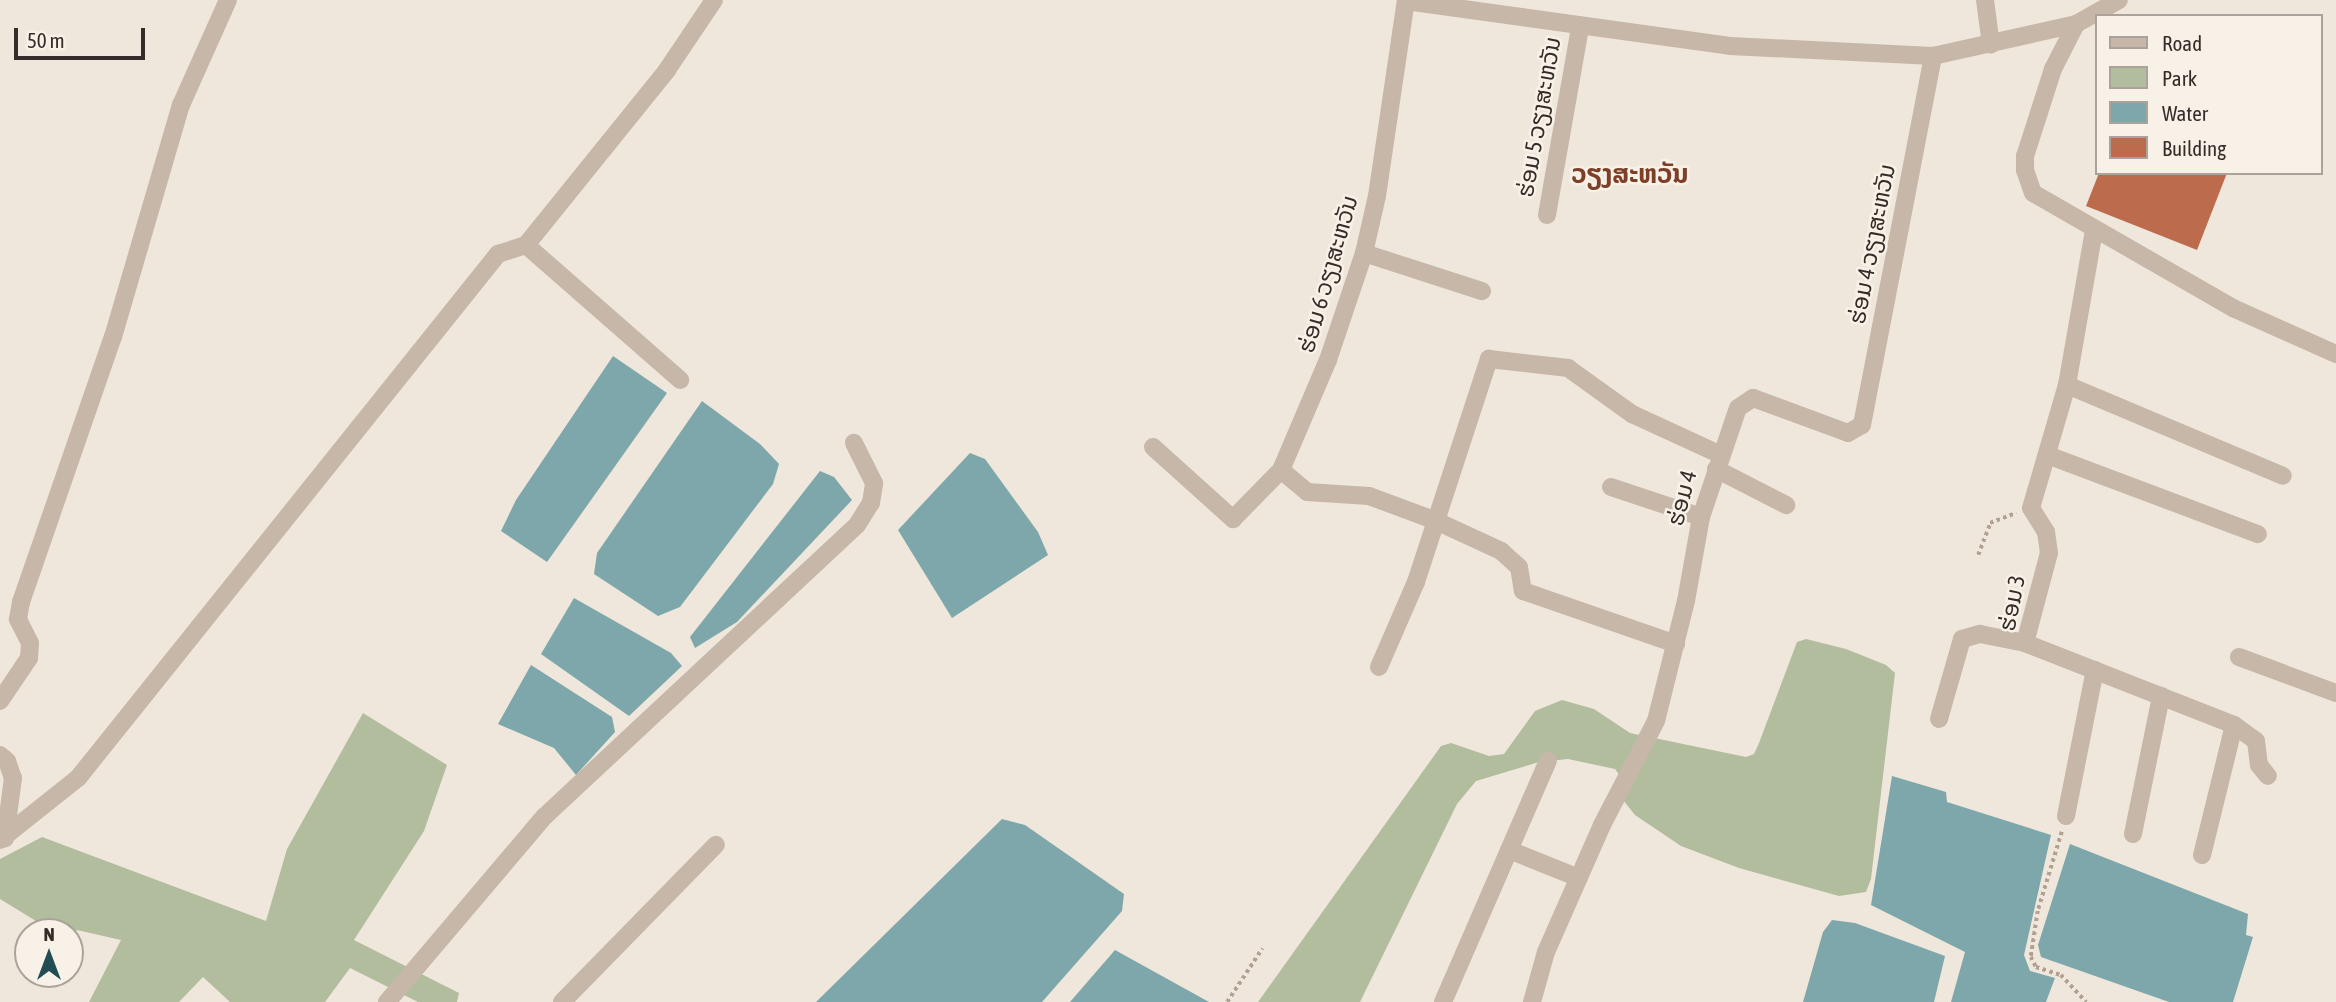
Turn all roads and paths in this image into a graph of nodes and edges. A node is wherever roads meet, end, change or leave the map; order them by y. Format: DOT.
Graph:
graph roads {
  1 [pos="228,0"];
  2 [pos="713,0"];
  3 [pos="1985,0"];
  4 [pos="2119,0"];
  5 [pos="1406,1"];
  6 [pos="2076,24"];
  7 [pos="1580,27"];
  8 [pos="1991,45"];
  9 [pos="1933,56"];
  10 [pos="1547,215"];
  11 [pos="2094,230"];
  12 [pos="526,245"];
  13 [pos="1364,253"];
  14 [pos="1482,291"];
  15 [pos="2336,354"];
  16 [pos="680,380"];
  17 [pos="2067,385"];
  18 [pos="1849,433"];
  19 [pos="854,443"];
  20 [pos="1153,447"];
  21 [pos="2050,456"];
  22 [pos="1718,461"];
  23 [pos="1281,470"];
  24 [pos="2283,476"];
  25 [pos="1611,487"];
  26 [pos="1786,505"];
  27 [pos="2031,508"];
  28 [pos="1700,517"];
  29 [pos="1434,520"];
  30 [pos="2258,534"];
  31 [pos="1978,555"];
  32 [pos="2025,643"];
  33 [pos="1676,644"];
  34 [pos="2239,657"];
  35 [pos="1379,667"];
  36 [pos="2095,670"];
  37 [pos="2336,694"];
  38 [pos="2161,696"];
  39 [pos="0,701"];
  40 [pos="1939,719"];
  41 [pos="2234,725"];
  42 [pos="0,755"];
  43 [pos="1548,761"];
  44 [pos="2268,776"];
  45 [pos="2066,816"];
  46 [pos="2133,834"];
  47 [pos="2,839"];
  48 [pos="716,845"];
  49 [pos="1509,850"];
  50 [pos="2202,855"];
  51 [pos="1579,878"];
  52 [pos="1262,950"];
  53 [pos="387,1002"];
  54 [pos="562,1002"];
  55 [pos="1227,1002"];
  56 [pos="1443,1002"];
  57 [pos="1532,1002"];
  58 [pos="2086,1002"];
  1 -- 39 [label="street"];
  2 -- 12 [label="street"];
  3 -- 8 [label="street"];
  4 -- 6 [label="street"];
  5 -- 7 [label="street"];
  5 -- 13 [label="street, ຮ່ອມ 6 ວຽງສະຫວັນ"];
  6 -- 8 [label="street"];
  6 -- 11 [label="street"];
  7 -- 9 [label="street"];
  7 -- 10 [label="street, ຮ່ອມ 5 ວຽງສະຫວັນ"];
  8 -- 9 [label="street"];
  9 -- 18 [label="street, ຮ່ອມ 4 ວຽງສະຫວັນ"];
  11 -- 15 [label="street"];
  11 -- 17 [label="street"];
  12 -- 16 [label="street"];
  12 -- 47 [label="street"];
  13 -- 14 [label="street"];
  13 -- 23 [label="street, ຮ່ອມ 6 ວຽງສະຫວັນ"];
  17 -- 21 [label="street"];
  17 -- 24 [label="street"];
  18 -- 22 [label="street, ຮ່ອມ 4"];
  19 -- 53 [label="street"];
  20 -- 23 [label="street"];
  21 -- 27 [label="street"];
  21 -- 30 [label="street"];
  22 -- 26 [label="street"];
  22 -- 28 [label="street, ຮ່ອມ 4"];
  22 -- 29 [label="street"];
  23 -- 29 [label="street"];
  25 -- 28 [label="street"];
  27 -- 31 [label="path"];
  27 -- 32 [label="street, ຮ່ອມ 3"];
  28 -- 33 [label="street, ຮ່ອມ 4"];
  29 -- 33 [label="street"];
  29 -- 35 [label="street"];
  32 -- 36 [label="street, ຮ່ອມ 3"];
  32 -- 40 [label="street"];
  33 -- 51 [label="street, ຮ່ອມ 4"];
  34 -- 37 [label="street"];
  36 -- 38 [label="street, ຮ່ອມ 3"];
  36 -- 45 [label="street"];
  38 -- 41 [label="street, ຮ່ອມ 3"];
  38 -- 46 [label="street"];
  41 -- 44 [label="street"];
  41 -- 50 [label="street"];
  42 -- 47 [label="street"];
  43 -- 49 [label="street"];
  45 -- 58 [label="path"];
  48 -- 54 [label="street"];
  49 -- 51 [label="street"];
  49 -- 56 [label="street"];
  51 -- 57 [label="street, ຮ່ອມ 4"];
  52 -- 55 [label="path"];
}
